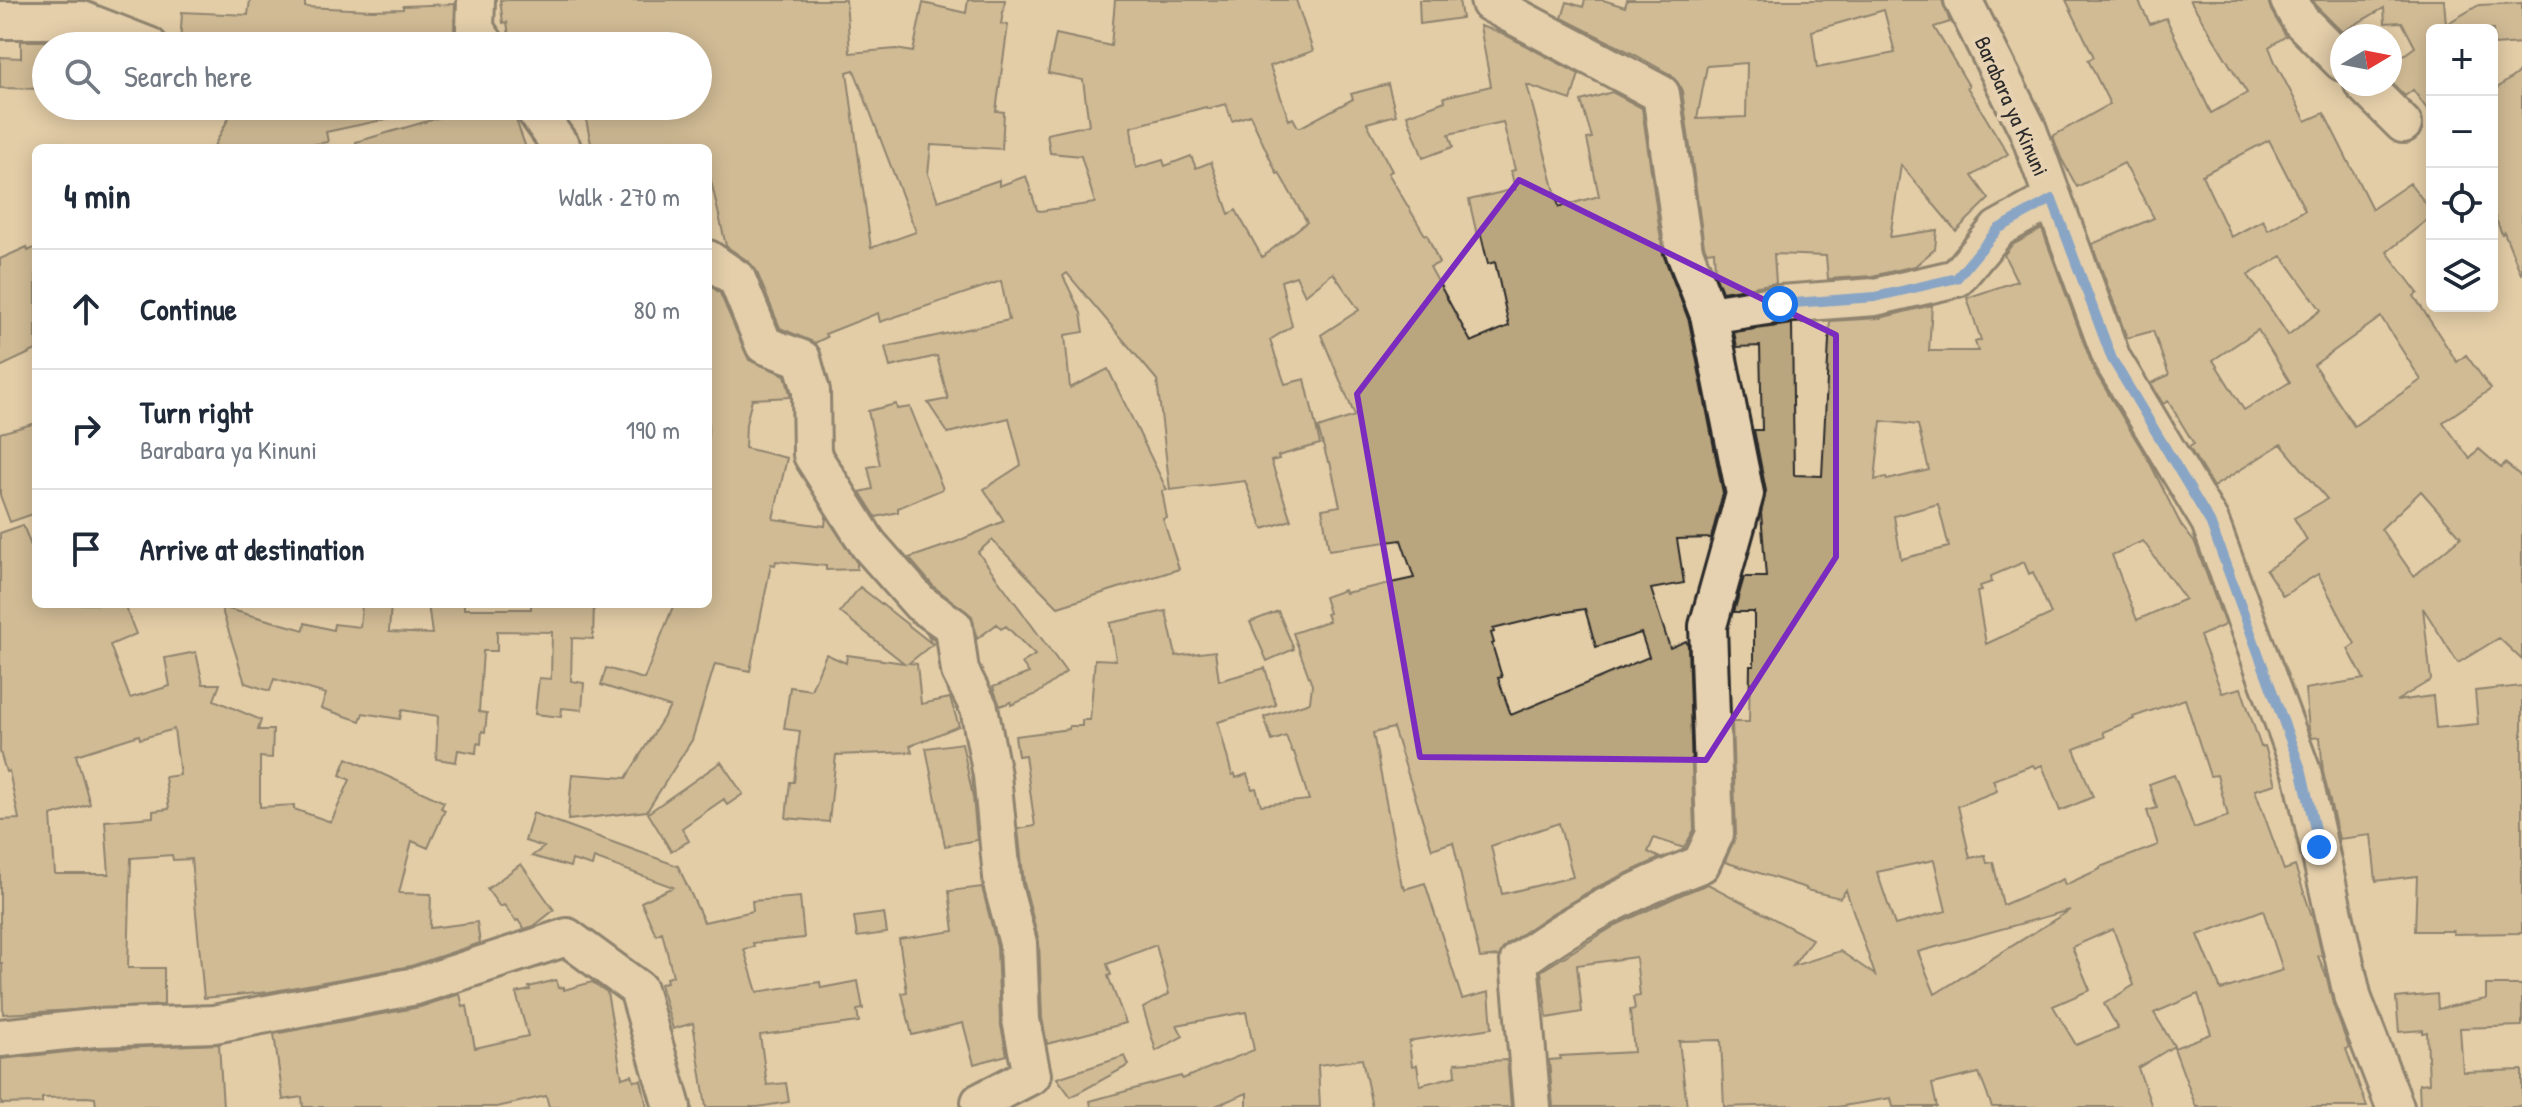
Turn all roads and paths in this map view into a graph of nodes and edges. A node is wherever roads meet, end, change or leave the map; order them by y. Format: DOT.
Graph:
graph roads {
  1 [pos="1489,0"];
  2 [pos="1963,0"];
  3 [pos="2289,0"];
  4 [pos="0,20"];
  5 [pos="113,32"];
  6 [pos="2330,50"];
  7 [pos="2375,96"];
  8 [pos="542,120"];
  9 [pos="2403,124"];
  10 [pos="559,144"];
  11 [pos="2052,199"];
  12 [pos="712,262"];
  13 [pos="1709,315"];
  14 [pos="0,1038"];
  15 [pos="672,1107"];
  16 [pos="981,1107"];
  17 [pos="1532,1107"];
  18 [pos="2395,1107"];
  1 -- 13 [label="street"];
  2 -- 11 [label="street, Barabara ya Kinuni"];
  3 -- 6 [label="street"];
  4 -- 5 [label="street"];
  7 -- 9 [label="street"];
  8 -- 10 [label="street"];
  11 -- 13 [label="street"];
  11 -- 18 [label="street, Barabara ya Kinuni"];
  12 -- 16 [label="street"];
  13 -- 17 [label="street"];
  14 -- 15 [label="street"];
}
